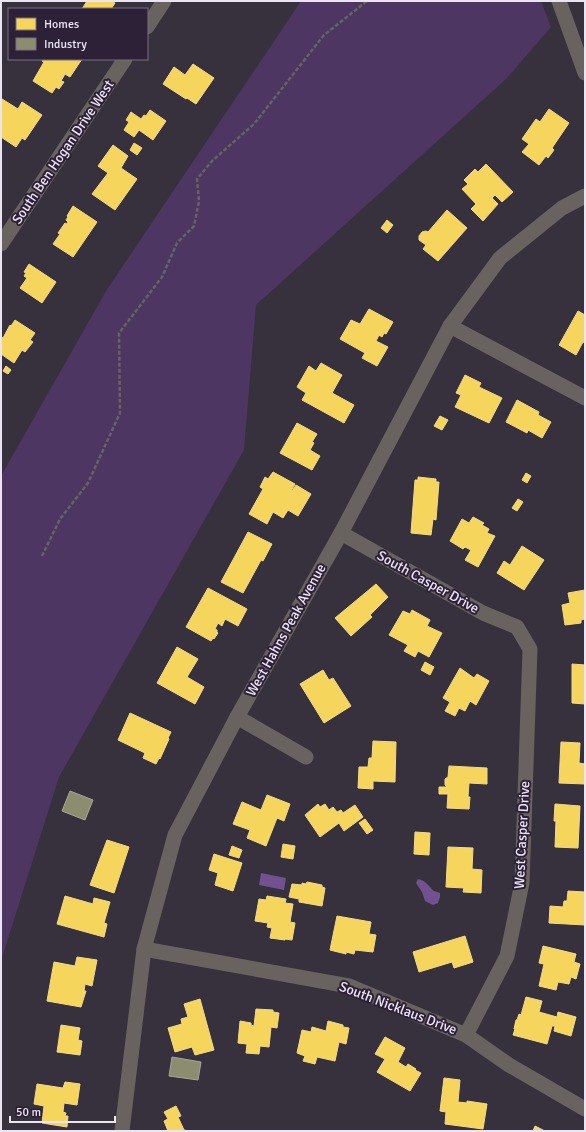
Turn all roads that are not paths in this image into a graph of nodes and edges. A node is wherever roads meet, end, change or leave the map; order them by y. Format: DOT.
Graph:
graph roads {
  1 [pos="164,1"];
  2 [pos="559,1"];
  3 [pos="148,25"];
  4 [pos="124,60"];
  5 [pos="585,72"];
  6 [pos="585,196"];
  7 [pos="1,244"];
  8 [pos="450,326"];
  9 [pos="585,398"];
  10 [pos="341,533"];
  11 [pos="517,627"];
  12 [pos="237,718"];
  13 [pos="306,757"];
  14 [pos="144,949"];
  15 [pos="466,1035"];
  16 [pos="585,1109"];
  17 [pos="122,1131"];
  1 -- 3 [label="street"];
  2 -- 5 [label="street"];
  4 -- 7 [label="street, South Ben Hogan Drive West"];
  6 -- 8 [label="street, West Hahns Peak Avenue"];
  8 -- 9 [label="street"];
  8 -- 10 [label="street, West Hahns Peak Avenue"];
  10 -- 11 [label="street, South Casper Drive"];
  10 -- 12 [label="street, West Hahns Peak Avenue"];
  11 -- 15 [label="street, West Casper Drive"];
  12 -- 13 [label="street"];
  12 -- 14 [label="street, West Hahns Peak Avenue"];
  14 -- 15 [label="street, South Nicklaus Drive"];
  14 -- 17 [label="street, West Hahns Peak Avenue"];
  15 -- 16 [label="street, South Nicklaus Drive"];
}
